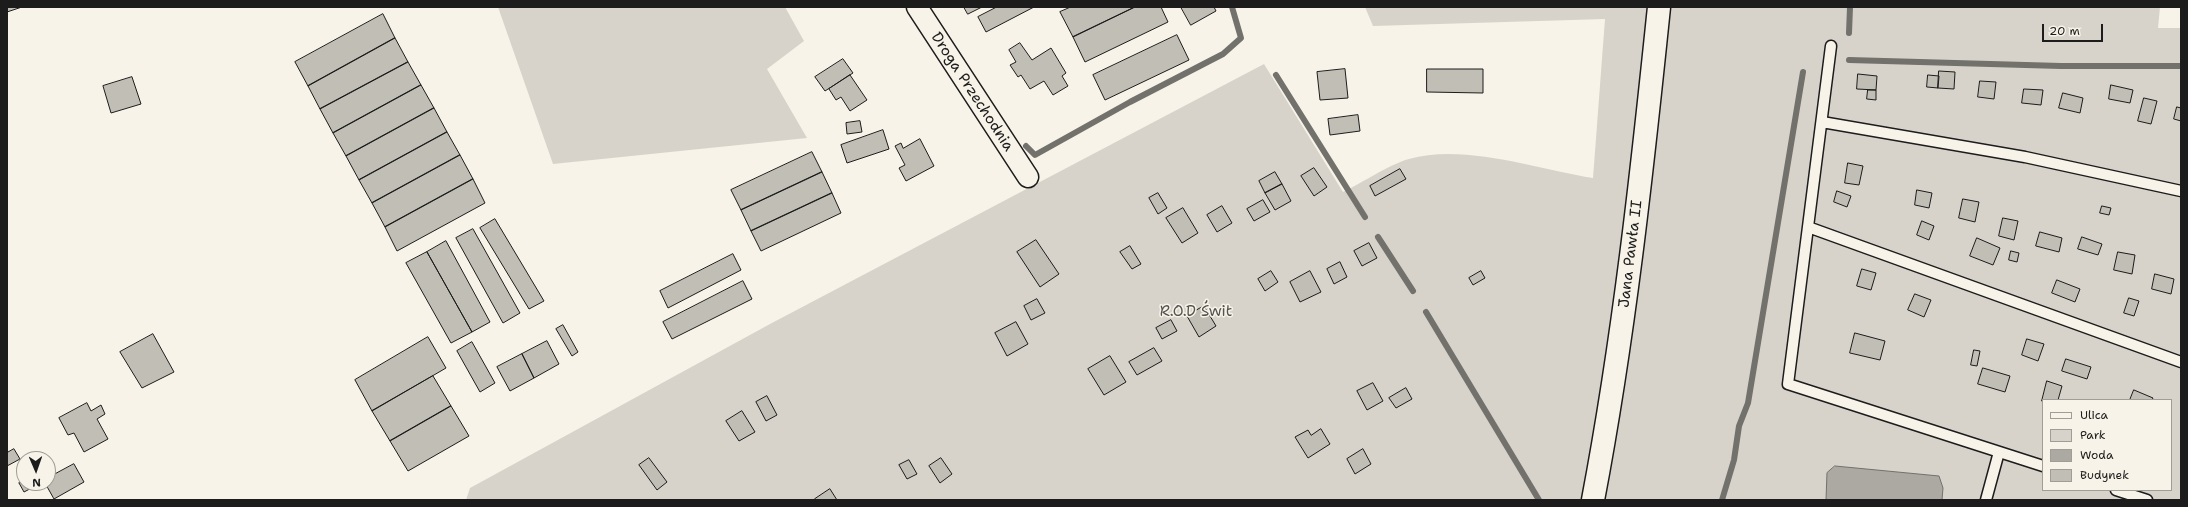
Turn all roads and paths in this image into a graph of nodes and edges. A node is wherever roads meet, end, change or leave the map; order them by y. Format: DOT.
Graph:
graph roads {
  1 [pos="917,7"];
  2 [pos="1659,7"];
  3 [pos="1831,46"];
  4 [pos="1822,122"];
  5 [pos="1028,177"];
  6 [pos="2181,191"];
  7 [pos="1808,227"];
  8 [pos="2181,362"];
  9 [pos="1999,452"];
  10 [pos="2042,466"];
  11 [pos="2119,491"];
  12 [pos="1593,500"];
  13 [pos="1986,500"];
  14 [pos="2146,500"];
  1 -- 5 [label="street, Droga Przechodnia"];
  2 -- 12 [label="main road, Jana Pawła II"];
  3 -- 4 [label="lane"];
  4 -- 6 [label="lane"];
  4 -- 7 [label="lane"];
  7 -- 8 [label="lane"];
  7 -- 9 [label="lane"];
  9 -- 10 [label="lane"];
  9 -- 13 [label="lane"];
  11 -- 14 [label="lane"];
}
